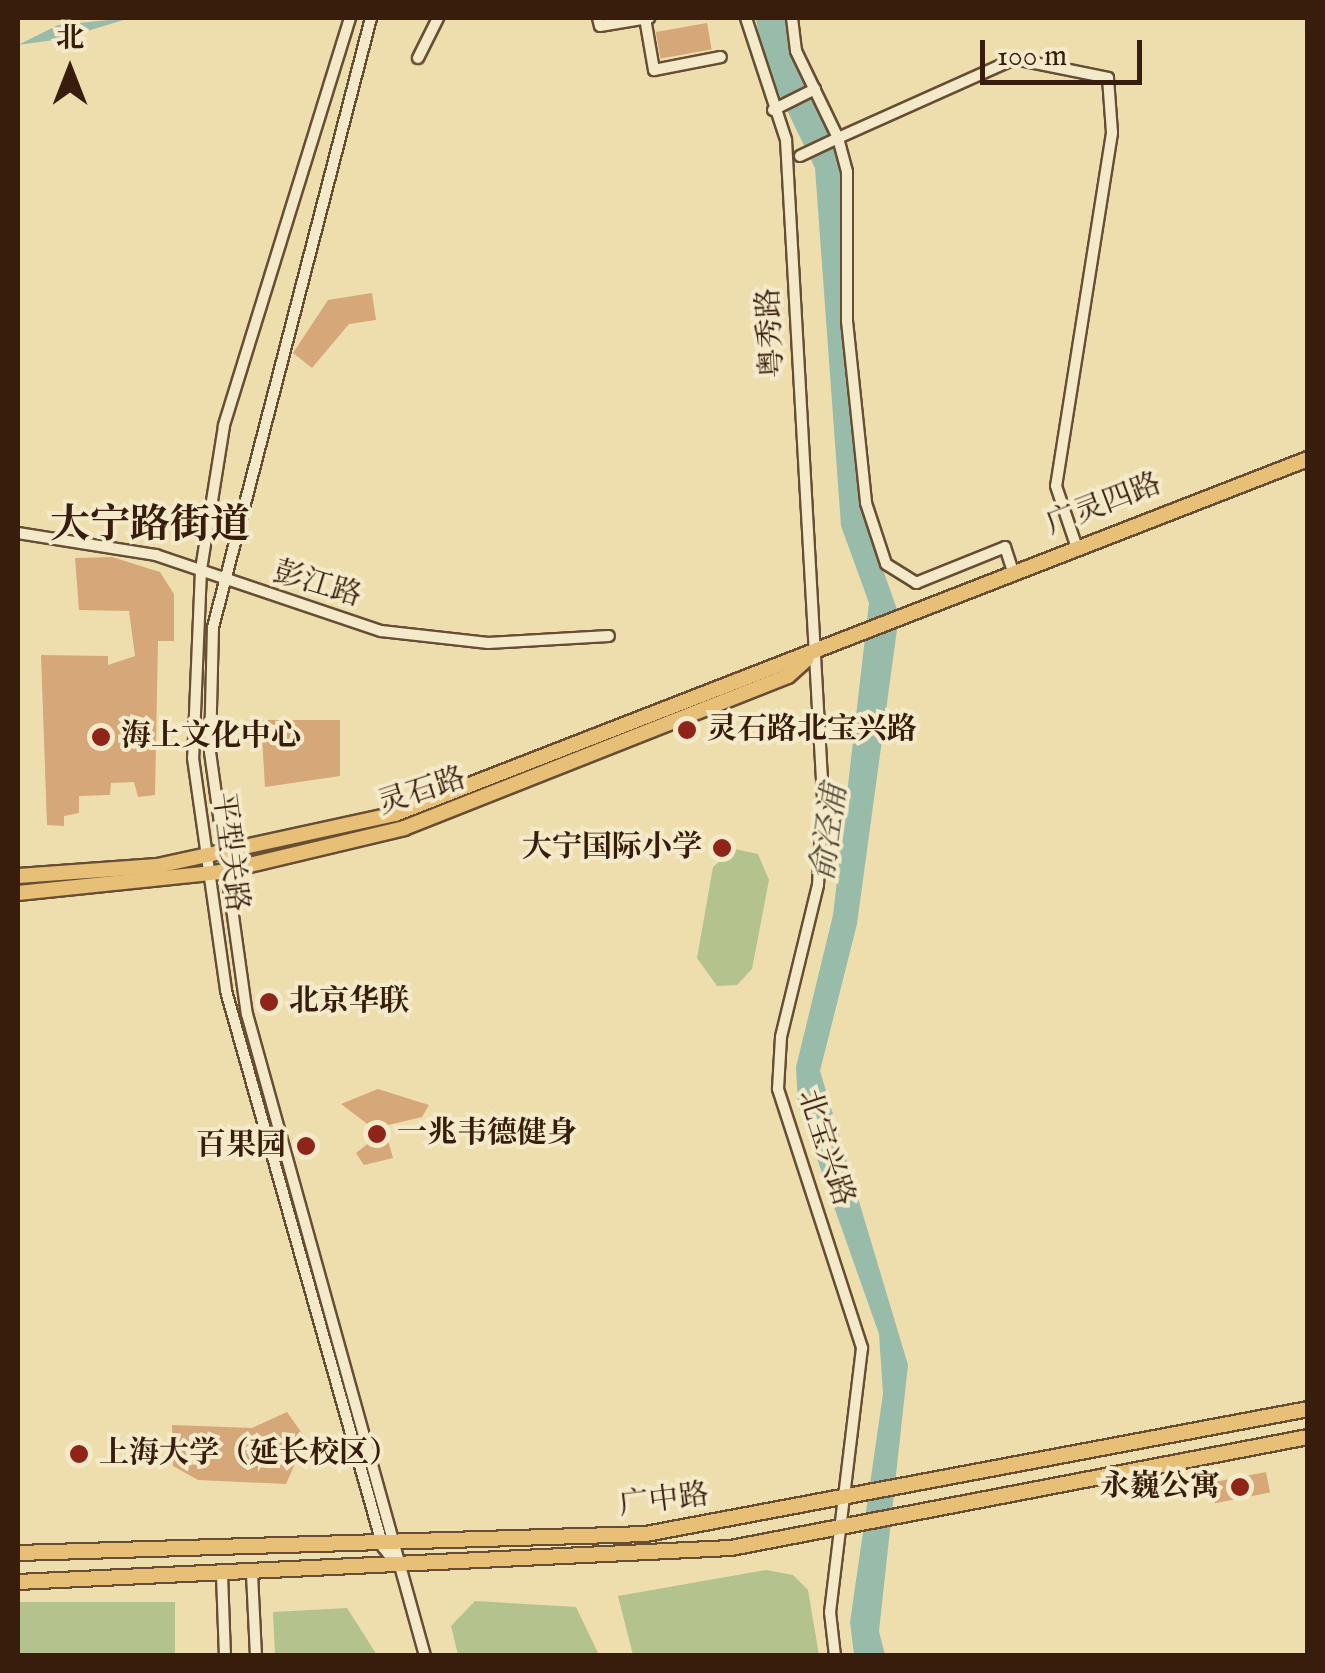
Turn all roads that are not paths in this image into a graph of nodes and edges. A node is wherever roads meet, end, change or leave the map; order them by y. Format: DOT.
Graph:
graph roads {
  1 [pos="350,18"];
  2 [pos="371,18"];
  3 [pos="438,18"];
  4 [pos="598,18"];
  5 [pos="647,18"];
  6 [pos="746,18"];
  7 [pos="792,18"];
  8 [pos="721,57"];
  9 [pos="418,58"];
  10 [pos="815,90"];
  11 [pos="772,110"];
  12 [pos="836,139"];
  13 [pos="800,156"];
  14 [pos="1308,459"];
  15 [pos="18,533"];
  16 [pos="1076,545"];
  17 [pos="201,571"];
  18 [pos="1013,571"];
  19 [pos="225,580"];
  20 [pos="609,636"];
  21 [pos="840,639"];
  22 [pos="815,652"];
  23 [pos="210,857"];
  24 [pos="212,873"];
  25 [pos="18,876"];
  26 [pos="18,893"];
  27 [pos="1308,1409"];
  28 [pos="1308,1437"];
  29 [pos="844,1499"];
  30 [pos="839,1530"];
  31 [pos="383,1547"];
  32 [pos="400,1547"];
  33 [pos="18,1553"];
  34 [pos="398,1566"];
  35 [pos="252,1574"];
  36 [pos="222,1575"];
  37 [pos="18,1582"];
  38 [pos="225,1656"];
  39 [pos="256,1656"];
  40 [pos="425,1656"];
  41 [pos="835,1656"];
  1 -- 17 [label="street, 平型关路"];
  2 -- 19 [label="street, 平型关路"];
  3 -- 9 [label="street"];
  4 -- 5 [label="street"];
  5 -- 8 [label="street"];
  6 -- 11 [label="street, 粤秀路"];
  7 -- 10 [label="street"];
  10 -- 11 [label="street"];
  10 -- 12 [label="street"];
  11 -- 22 [label="street, 粤秀路"];
  12 -- 13 [label="street"];
  12 -- 16 [label="street"];
  12 -- 18 [label="street"];
  14 -- 16 [label="main road, 广灵四路"];
  15 -- 17 [label="street, 彭江路"];
  16 -- 18 [label="main road, 广灵四路"];
  17 -- 19 [label="street, 彭江路"];
  17 -- 23 [label="street, 平型关路"];
  18 -- 21 [label="main road, 广灵四路"];
  19 -- 20 [label="street, 彭江路"];
  19 -- 23 [label="street, 平型关路"];
  21 -- 22 [label="main road, 灵石路"];
  22 -- 23 [label="main road, 灵石路"];
  22 -- 24 [label="main road, 灵石路"];
  22 -- 29 [label="street, 北宝兴路"];
  23 -- 24 [label="street, 平型关路"];
  23 -- 25 [label="main road, 灵石路"];
  24 -- 26 [label="main road, 灵石路"];
  24 -- 31 [label="street, 平型关路"];
  24 -- 32 [label="street, 平型关路"];
  27 -- 29 [label="main road, 广中路"];
  28 -- 30 [label="main road, 广中路"];
  29 -- 30 [label="street, 北宝兴路"];
  29 -- 32 [label="main road, 广中路"];
  30 -- 34 [label="main road, 广中路"];
  30 -- 41 [label="street, 北宝兴路"];
  31 -- 32 [label="main road, 广中路"];
  31 -- 33 [label="main road, 广中路"];
  31 -- 34 [label="street, 平型关路"];
  32 -- 34 [label="street, 平型关路"];
  34 -- 35 [label="main road, 广中路"];
  34 -- 40 [label="street, 平型关路"];
  35 -- 36 [label="main road, 广中路"];
  35 -- 39 [label="street"];
  36 -- 37 [label="main road, 广中路"];
  36 -- 38 [label="street"];
}
